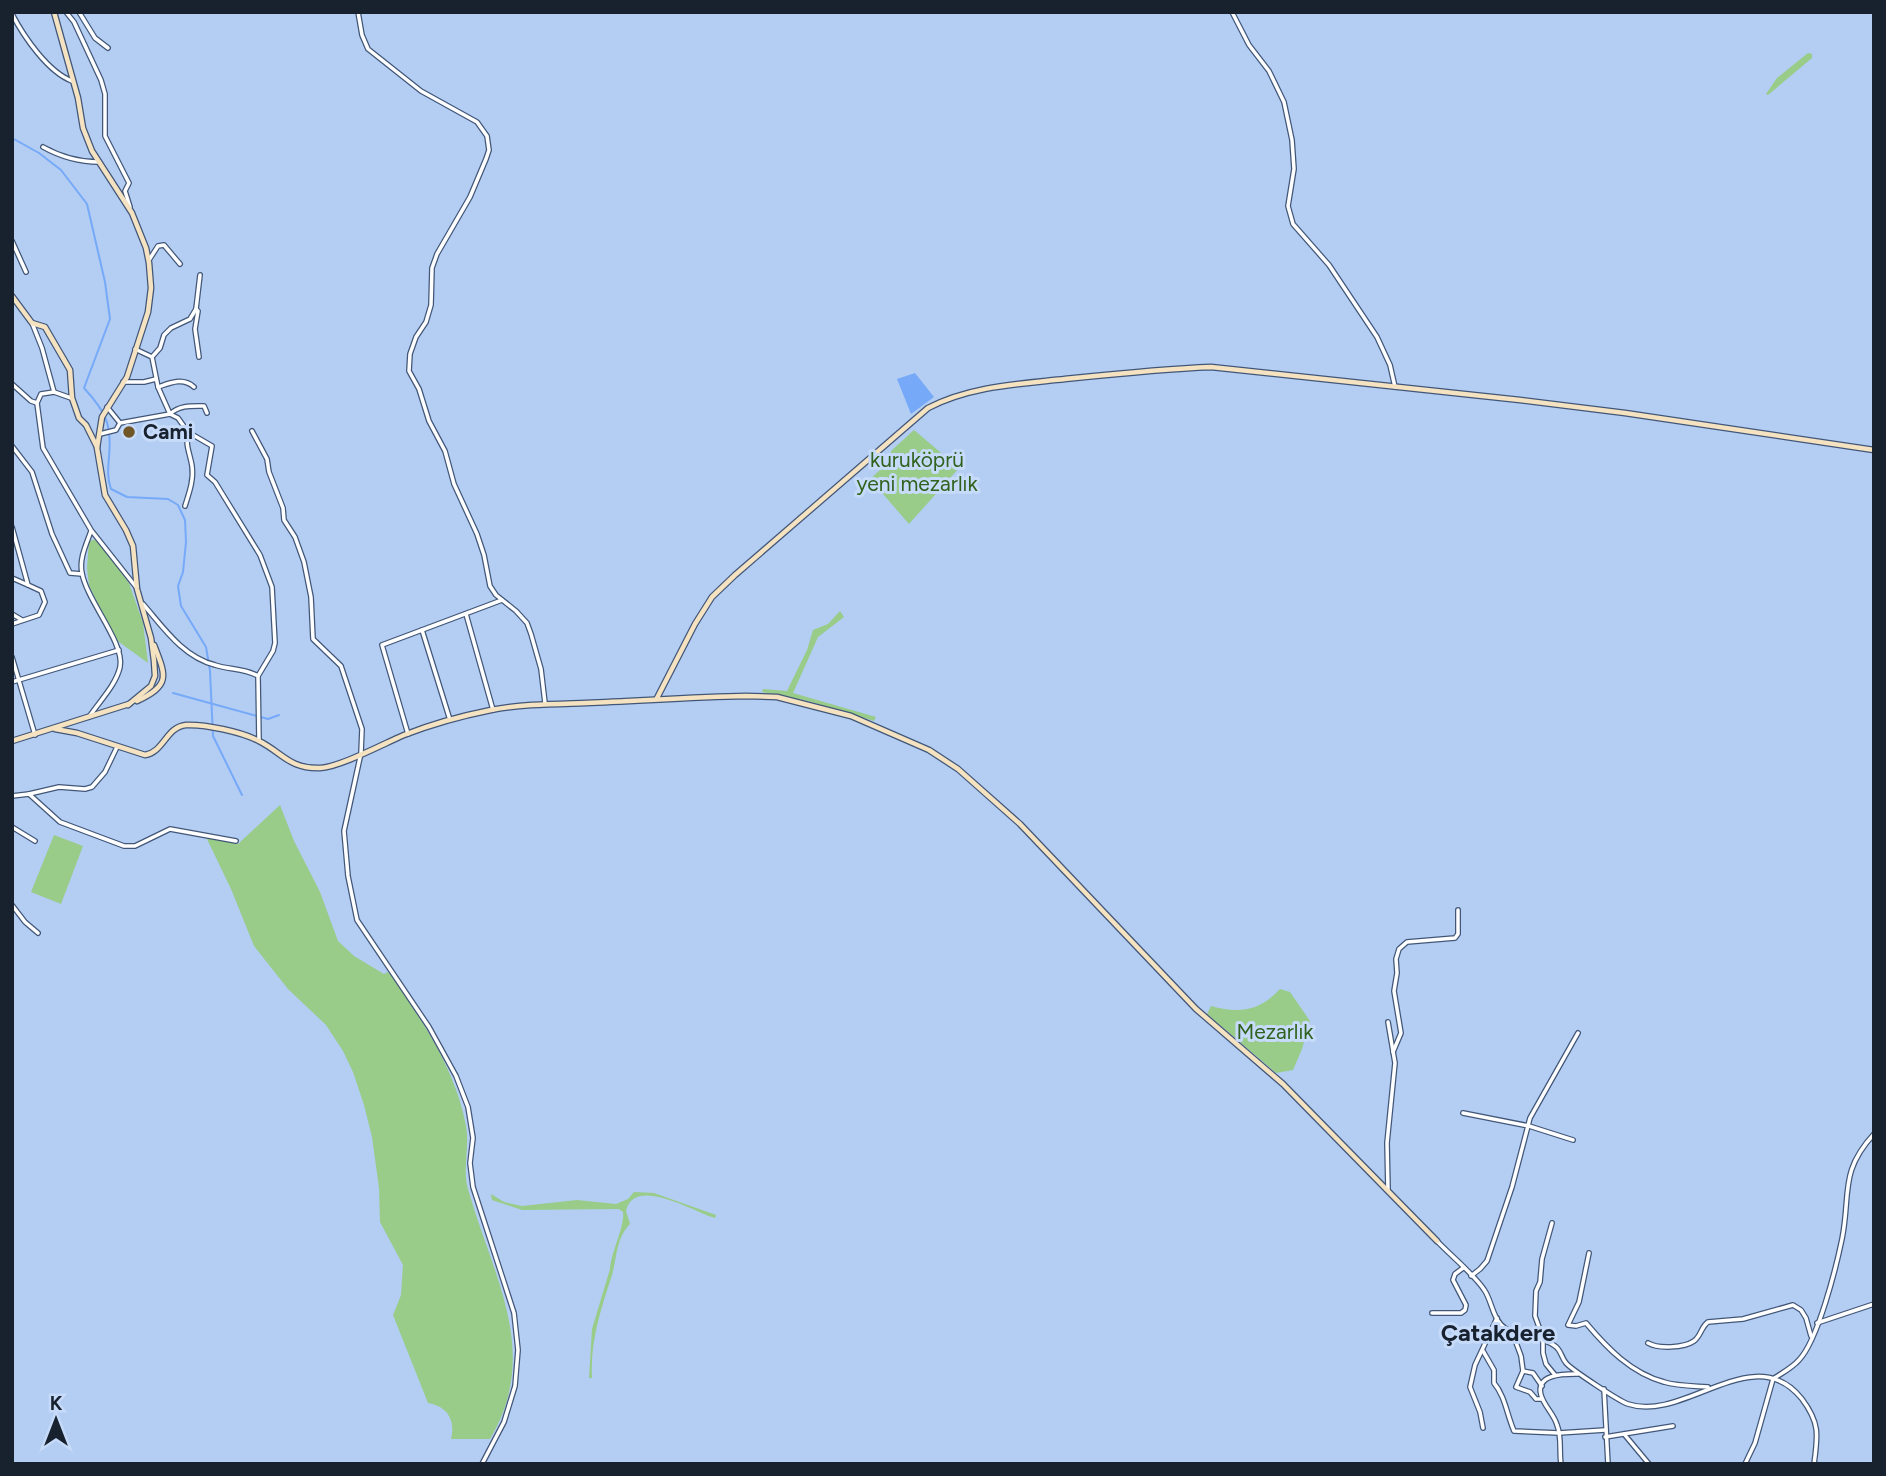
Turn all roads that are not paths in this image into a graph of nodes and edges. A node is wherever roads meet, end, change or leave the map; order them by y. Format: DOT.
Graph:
graph roads {
  1 [pos="54,12"];
  2 [pos="66,12"];
  3 [pos="79,12"];
  4 [pos="358,12"];
  5 [pos="1232,12"];
  6 [pos="12,15"];
  7 [pos="108,48"];
  8 [pos="72,81"];
  9 [pos="43,147"];
  10 [pos="99,162"];
  11 [pos="132,213"];
  12 [pos="12,241"];
  13 [pos="149,260"];
  14 [pos="180,264"];
  15 [pos="26,272"];
  16 [pos="200,275"];
  17 [pos="12,296"];
  18 [pos="196,309"];
  19 [pos="32,323"];
  20 [pos="135,349"];
  21 [pos="152,357"];
  22 [pos="199,357"];
  23 [pos="156,379"];
  24 [pos="123,382"];
  25 [pos="12,384"];
  26 [pos="158,387"];
  27 [pos="194,387"];
  28 [pos="1395,387"];
  29 [pos="54,392"];
  30 [pos="72,398"];
  31 [pos="37,403"];
  32 [pos="107,407"];
  33 [pos="207,413"];
  34 [pos="170,414"];
  35 [pos="120,424"];
  36 [pos="252,430"];
  37 [pos="188,432"];
  38 [pos="103,433"];
  39 [pos="12,446"];
  40 [pos="97,448"];
  41 [pos="1874,450"];
  42 [pos="185,506"];
  43 [pos="12,527"];
  44 [pos="91,530"];
  45 [pos="82,574"];
  46 [pos="12,578"];
  47 [pos="28,584"];
  48 [pos="137,589"];
  49 [pos="502,600"];
  50 [pos="143,604"];
  51 [pos="12,614"];
  52 [pos="466,614"];
  53 [pos="23,620"];
  54 [pos="12,624"];
  55 [pos="422,630"];
  56 [pos="151,638"];
  57 [pos="119,650"];
  58 [pos="12,657"];
  59 [pos="258,676"];
  60 [pos="19,680"];
  61 [pos="12,682"];
  62 [pos="657,699"];
  63 [pos="545,703"];
  64 [pos="128,705"];
  65 [pos="493,710"];
  66 [pos="88,719"];
  67 [pos="450,720"];
  68 [pos="55,729"];
  69 [pos="408,734"];
  70 [pos="34,735"];
  71 [pos="12,741"];
  72 [pos="259,741"];
  73 [pos="117,747"];
  74 [pos="361,753"];
  75 [pos="29,794"];
  76 [pos="12,796"];
  77 [pos="12,827"];
  78 [pos="35,841"];
  79 [pos="236,841"];
  80 [pos="12,905"];
  81 [pos="1458,910"];
  82 [pos="38,933"];
  83 [pos="1388,1022"];
  84 [pos="1578,1033"];
  85 [pos="1393,1052"];
  86 [pos="1464,1113"];
  87 [pos="1529,1126"];
  88 [pos="1874,1134"];
  89 [pos="1573,1140"];
  90 [pos="1388,1191"];
  91 [pos="1552,1223"];
  92 [pos="1437,1241"];
  93 [pos="1589,1252"];
  94 [pos="1463,1268"];
  95 [pos="1471,1276"];
  96 [pos="1874,1304"];
  97 [pos="1432,1313"];
  98 [pos="1497,1318"];
  99 [pos="1817,1323"];
  100 [pos="1511,1329"];
  101 [pos="1543,1338"];
  102 [pos="1812,1338"];
  103 [pos="1648,1343"];
  104 [pos="1483,1352"];
  105 [pos="1523,1371"];
  106 [pos="1581,1374"];
  107 [pos="1555,1375"];
  108 [pos="1773,1379"];
  109 [pos="1542,1385"];
  110 [pos="1710,1387"];
  111 [pos="1604,1388"];
  112 [pos="1543,1399"];
  113 [pos="1673,1426"];
  114 [pos="1483,1429"];
  115 [pos="1605,1430"];
  116 [pos="1559,1433"];
  117 [pos="1624,1434"];
  118 [pos="1605,1437"];
  119 [pos="482,1464"];
  120 [pos="1561,1464"];
  121 [pos="1608,1464"];
  122 [pos="1648,1464"];
  123 [pos="1745,1464"];
  124 [pos="1814,1464"];
  1 -- 8 [label="street"];
  2 -- 11 [label="street"];
  3 -- 7 [label="street"];
  4 -- 49 [label="street"];
  5 -- 28 [label="street"];
  6 -- 8 [label="street"];
  8 -- 10 [label="street"];
  9 -- 10 [label="street"];
  10 -- 11 [label="street"];
  11 -- 13 [label="street"];
  12 -- 15 [label="street"];
  13 -- 14 [label="street"];
  13 -- 20 [label="street"];
  16 -- 18 [label="street"];
  17 -- 19 [label="street"];
  18 -- 21 [label="street"];
  18 -- 22 [label="street"];
  19 -- 29 [label="street"];
  19 -- 30 [label="street"];
  20 -- 21 [label="street"];
  20 -- 24 [label="street"];
  21 -- 23 [label="street"];
  23 -- 24 [label="street"];
  23 -- 26 [label="street"];
  24 -- 32 [label="street"];
  25 -- 31 [label="street"];
  26 -- 27 [label="street"];
  26 -- 34 [label="street"];
  28 -- 41 [label="street"];
  28 -- 62 [label="street"];
  29 -- 30 [label="street"];
  29 -- 31 [label="street"];
  30 -- 40 [label="street"];
  31 -- 44 [label="street"];
  32 -- 35 [label="street"];
  32 -- 38 [label="street"];
  33 -- 34 [label="street"];
  34 -- 35 [label="street"];
  34 -- 37 [label="street"];
  35 -- 38 [label="street"];
  36 -- 74 [label="street"];
  37 -- 42 [label="street"];
  37 -- 59 [label="street"];
  38 -- 40 [label="street"];
  39 -- 45 [label="street"];
  40 -- 48 [label="street"];
  43 -- 47 [label="street"];
  44 -- 45 [label="street"];
  44 -- 48 [label="street"];
  45 -- 57 [label="street"];
  46 -- 47 [label="street"];
  47 -- 53 [label="street"];
  48 -- 50 [label="street"];
  49 -- 52 [label="street"];
  49 -- 63 [label="street"];
  50 -- 56 [label="street"];
  50 -- 59 [label="street"];
  51 -- 53 [label="street"];
  52 -- 55 [label="street"];
  52 -- 65 [label="street"];
  53 -- 54 [label="street"];
  55 -- 67 [label="street"];
  55 -- 69 [label="street"];
  56 -- 64 [label="street"];
  56 -- 64 [label="street"];
  57 -- 60 [label="street"];
  57 -- 66 [label="street"];
  58 -- 60 [label="street"];
  59 -- 72 [label="street"];
  60 -- 61 [label="street"];
  60 -- 70 [label="street"];
  62 -- 63 [label="street"];
  62 -- 90 [label="street"];
  63 -- 65 [label="street"];
  64 -- 66 [label="street"];
  65 -- 67 [label="street"];
  66 -- 68 [label="street"];
  67 -- 69 [label="street"];
  68 -- 70 [label="street"];
  68 -- 73 [label="street"];
  69 -- 74 [label="street"];
  70 -- 71 [label="street"];
  72 -- 73 [label="street"];
  72 -- 74 [label="street"];
  73 -- 75 [label="street"];
  74 -- 119 [label="street"];
  75 -- 76 [label="street"];
  75 -- 79 [label="street"];
  77 -- 78 [label="street"];
  80 -- 82 [label="street"];
  81 -- 85 [label="street"];
  83 -- 85 [label="street"];
  84 -- 87 [label="street"];
  85 -- 90 [label="street"];
  86 -- 87 [label="street"];
  87 -- 89 [label="street"];
  87 -- 95 [label="street"];
  88 -- 99 [label="street"];
  90 -- 92 [label="street"];
  91 -- 101 [label="street"];
  92 -- 94 [label="street"];
  93 -- 110 [label="street"];
  94 -- 95 [label="street"];
  94 -- 97 [label="street"];
  95 -- 98 [label="street"];
  96 -- 99 [label="street"];
  98 -- 100 [label="street"];
  98 -- 104 [label="street"];
  99 -- 102 [label="street"];
  100 -- 101 [label="street"];
  100 -- 105 [label="street"];
  101 -- 106 [label="street"];
  101 -- 107 [label="street"];
  102 -- 103 [label="street"];
  102 -- 108 [label="street"];
  104 -- 114 [label="street"];
  104 -- 116 [label="street"];
  105 -- 109 [label="street"];
  105 -- 112 [label="street"];
  106 -- 107 [label="street"];
  106 -- 111 [label="street"];
  107 -- 109 [label="street"];
  108 -- 110 [label="street"];
  108 -- 123 [label="street"];
  108 -- 124 [label="street"];
  109 -- 112 [label="street"];
  110 -- 111 [label="street"];
  111 -- 115 [label="street"];
  112 -- 116 [label="street"];
  113 -- 117 [label="street"];
  115 -- 116 [label="street"];
  115 -- 118 [label="street"];
  116 -- 120 [label="street"];
  117 -- 118 [label="street"];
  117 -- 122 [label="street"];
  118 -- 121 [label="street"];
}
